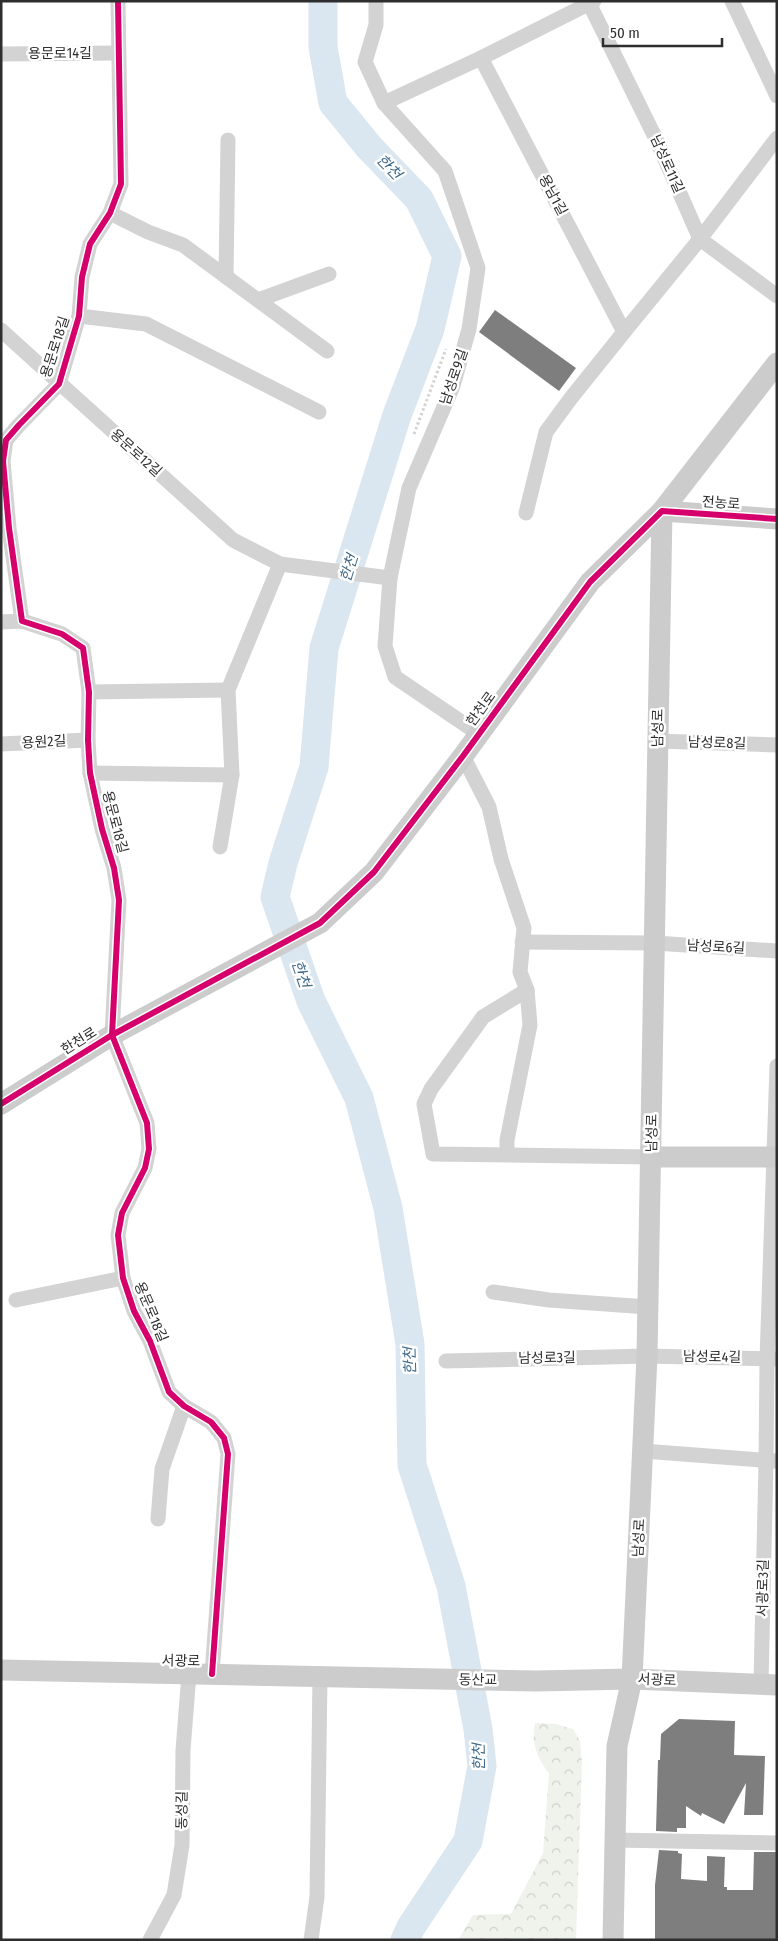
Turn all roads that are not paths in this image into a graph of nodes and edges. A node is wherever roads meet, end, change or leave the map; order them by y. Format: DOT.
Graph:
graph roads {
  1 [pos="118,1"];
  2 [pos="376,1"];
  3 [pos="732,1"];
  4 [pos="590,2"];
  5 [pos="1,54"];
  6 [pos="118,54"];
  7 [pos="481,58"];
  8 [pos="777,96"];
  9 [pos="384,103"];
  10 [pos="777,138"];
  11 [pos="228,140"];
  12 [pos="110,213"];
  13 [pos="700,239"];
  14 [pos="329,274"];
  15 [pos="226,277"];
  16 [pos="777,296"];
  17 [pos="258,300"];
  18 [pos="79,316"];
  19 [pos="1,330"];
  20 [pos="624,332"];
  21 [pos="327,351"];
  22 [pos="774,370"];
  23 [pos="59,384"];
  24 [pos="320,412"];
  25 [pos="662,511"];
  26 [pos="526,513"];
  27 [pos="777,520"];
  28 [pos="5,528"];
  29 [pos="280,564"];
  30 [pos="390,578"];
  31 [pos="22,621"];
  32 [pos="1,622"];
  33 [pos="228,690"];
  34 [pos="89,692"];
  35 [pos="478,734"];
  36 [pos="88,740"];
  37 [pos="657,741"];
  38 [pos="1,744"];
  39 [pos="777,745"];
  40 [pos="463,756"];
  41 [pos="90,773"];
  42 [pos="232,775"];
  43 [pos="220,847"];
  44 [pos="522,942"];
  45 [pos="654,943"];
  46 [pos="777,950"];
  47 [pos="527,990"];
  48 [pos="112,1035"];
  49 [pos="777,1066"];
  50 [pos="1,1104"];
  51 [pos="507,1154"];
  52 [pos="651,1157"];
  53 [pos="775,1157"];
  54 [pos="123,1278"];
  55 [pos="493,1292"];
  56 [pos="16,1300"];
  57 [pos="648,1307"];
  58 [pos="647,1356"];
  59 [pos="772,1359"];
  60 [pos="446,1361"];
  61 [pos="184,1406"];
  62 [pos="643,1451"];
  63 [pos="772,1461"];
  64 [pos="158,1519"];
  65 [pos="770,1557"];
  66 [pos="1,1670"];
  67 [pos="188,1674"];
  68 [pos="212,1674"];
  69 [pos="320,1676"];
  70 [pos="420,1679"];
  71 [pos="632,1679"];
  72 [pos="536,1681"];
  73 [pos="769,1685"];
  74 [pos="615,1840"];
  75 [pos="777,1843"];
  76 [pos="150,1940"];
  77 [pos="311,1940"];
  78 [pos="613,1940"];
  1 -- 6 [label="street, 용문로18길"];
  2 -- 9 [label="street, 남성로9길"];
  3 -- 8 [label="street"];
  4 -- 7 [label="street, 남성로11길"];
  4 -- 13 [label="street, 남성로11길"];
  5 -- 6 [label="street, 용문로14길"];
  6 -- 12 [label="street, 용문로18길"];
  7 -- 9 [label="street, 남성로11길"];
  7 -- 20 [label="street, 용남1길"];
  9 -- 30 [label="street, 남성로9길"];
  10 -- 13 [label="street"];
  11 -- 15 [label="street"];
  12 -- 15 [label="street"];
  12 -- 18 [label="street, 용문로18길"];
  13 -- 16 [label="street, 남성로11길"];
  13 -- 20 [label="street"];
  14 -- 17 [label="street"];
  15 -- 17 [label="street"];
  17 -- 21 [label="street"];
  18 -- 23 [label="street, 용문로18길"];
  18 -- 24 [label="street, 용문로18길"];
  19 -- 23 [label="street, 용문로12길"];
  20 -- 26 [label="street"];
  22 -- 25 [label="main road"];
  23 -- 28 [label="street, 용문로18길"];
  23 -- 29 [label="street, 용문로12길"];
  25 -- 27 [label="main road, 전농로"];
  25 -- 35 [label="main road, 한천로"];
  25 -- 37 [label="main road, 남성로"];
  28 -- 31 [label="street, 용문로18길"];
  29 -- 30 [label="street"];
  29 -- 33 [label="street"];
  30 -- 35 [label="street, 남성로9길"];
  31 -- 32 [label="street"];
  31 -- 34 [label="street, 용문로18길"];
  33 -- 34 [label="street"];
  33 -- 42 [label="street"];
  34 -- 36 [label="street, 용문로18길"];
  35 -- 40 [label="main road, 한천로"];
  36 -- 38 [label="street, 용원2길"];
  36 -- 41 [label="street, 용문로18길"];
  37 -- 39 [label="street, 남성로8길"];
  37 -- 45 [label="main road, 남성로"];
  40 -- 44 [label="street"];
  40 -- 48 [label="main road, 한천로"];
  41 -- 42 [label="street"];
  41 -- 48 [label="street, 용문로18길"];
  42 -- 43 [label="street"];
  44 -- 45 [label="street, 남성로6길"];
  44 -- 47 [label="street"];
  45 -- 46 [label="street, 남성로6길"];
  45 -- 52 [label="main road, 남성로"];
  47 -- 51 [label="street"];
  47 -- 51 [label="street"];
  48 -- 50 [label="main road, 한천로"];
  48 -- 54 [label="street, 용문로18길"];
  49 -- 53 [label="street, 서광로3길"];
  51 -- 52 [label="street"];
  52 -- 53 [label="main road"];
  52 -- 57 [label="main road, 남성로"];
  53 -- 59 [label="street, 서광로3길"];
  54 -- 56 [label="street"];
  54 -- 61 [label="street, 용문로18길"];
  55 -- 57 [label="street"];
  57 -- 58 [label="main road, 남성로"];
  58 -- 59 [label="street, 남성로4길"];
  58 -- 60 [label="street, 남성로3길"];
  58 -- 62 [label="main road, 남성로"];
  59 -- 63 [label="street, 서광로3길"];
  61 -- 64 [label="street"];
  61 -- 68 [label="street, 용문로18길"];
  62 -- 63 [label="street"];
  62 -- 71 [label="main road, 남성로"];
  63 -- 65 [label="street, 서광로3길"];
  65 -- 73 [label="street, 서광로3길"];
  66 -- 67 [label="main road, 서광로"];
  67 -- 68 [label="main road, 서광로"];
  67 -- 76 [label="street, 동성길"];
  68 -- 69 [label="main road, 서광로"];
  69 -- 70 [label="main road, 서광로"];
  69 -- 77 [label="street"];
  70 -- 72 [label="main road, 동산교"];
  71 -- 72 [label="main road, 서광로"];
  71 -- 73 [label="main road, 서광로"];
  71 -- 74 [label="main road, 남성로"];
  74 -- 75 [label="street"];
  74 -- 78 [label="main road, 남성로"];
}
